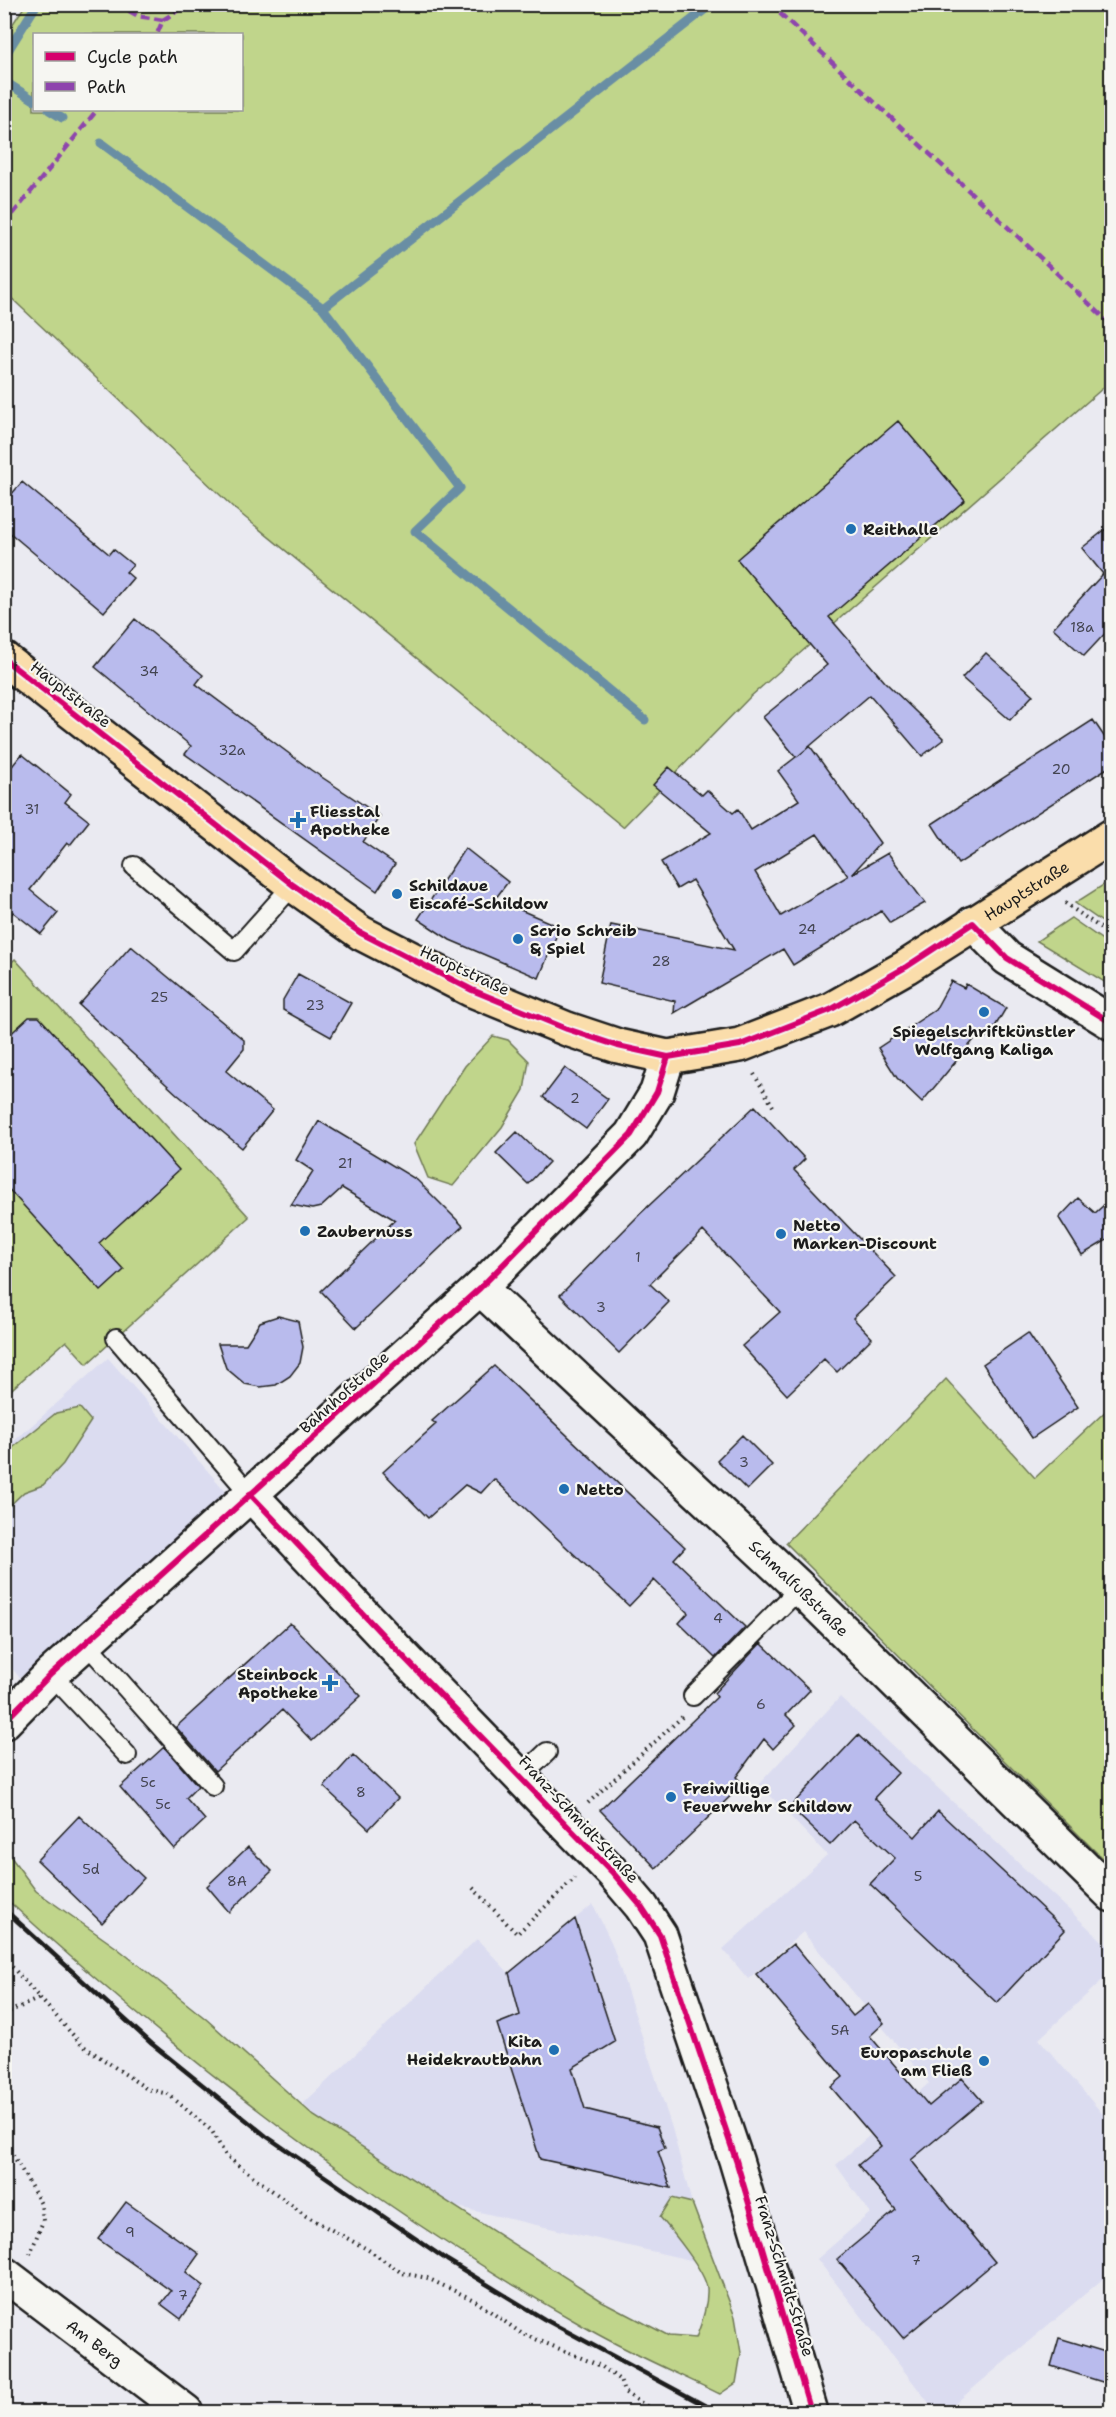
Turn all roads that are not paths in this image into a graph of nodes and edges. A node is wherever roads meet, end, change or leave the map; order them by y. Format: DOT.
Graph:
graph roads {
  1 [pos="4,659"];
  2 [pos="1112,836"];
  3 [pos="134,866"];
  4 [pos="292,885"];
  5 [pos="973,923"];
  6 [pos="1112,1023"];
  7 [pos="668,1057"];
  8 [pos="480,1288"];
  9 [pos="116,1338"];
  10 [pos="250,1494"];
  11 [pos="800,1588"];
  12 [pos="86,1643"];
  13 [pos="51,1674"];
  14 [pos="693,1696"];
  15 [pos="4,1722"];
  16 [pos="547,1752"];
  17 [pos="127,1755"];
  18 [pos="521,1777"];
  19 [pos="213,1786"];
  20 [pos="1112,1895"];
  21 [pos="12,2280"];
  22 [pos="186,2412"];
  23 [pos="811,2412"];
  1 -- 4 [label="main road, Hauptstraße"];
  2 -- 5 [label="main road, Hauptstraße"];
  3 -- 4 [label="lane"];
  4 -- 7 [label="main road, Hauptstraße"];
  5 -- 6 [label="street"];
  5 -- 7 [label="main road, Hauptstraße"];
  7 -- 8 [label="street, Bahnhofstraße"];
  8 -- 10 [label="street, Bahnhofstraße"];
  8 -- 11 [label="street, Schmalfußstraße"];
  9 -- 10 [label="lane"];
  10 -- 12 [label="street, Bahnhofstraße"];
  10 -- 18 [label="street, Franz-Schmidt-Straße"];
  11 -- 14 [label="lane"];
  11 -- 20 [label="street, Schmalfußstraße"];
  12 -- 13 [label="street, Bahnhofstraße"];
  12 -- 19 [label="lane"];
  13 -- 15 [label="street, Bahnhofstraße"];
  13 -- 17 [label="lane"];
  16 -- 18 [label="lane"];
  18 -- 23 [label="street, Franz-Schmidt-Straße"];
  21 -- 22 [label="street, Am Berg"];
}
